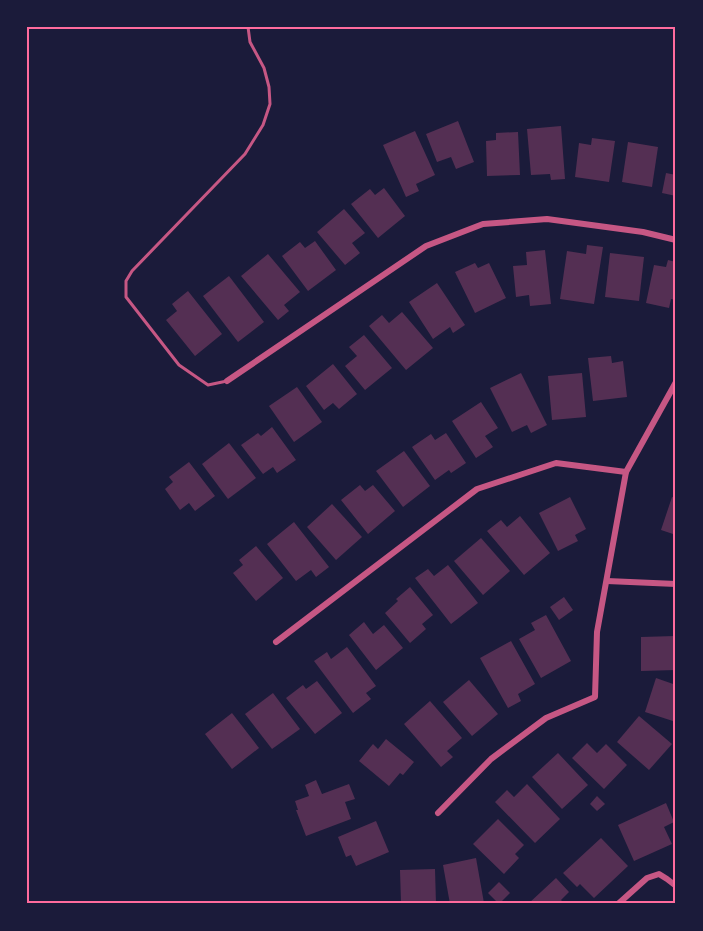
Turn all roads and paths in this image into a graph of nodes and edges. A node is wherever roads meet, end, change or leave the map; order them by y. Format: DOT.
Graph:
graph roads {
  1 [pos="248,27"];
  2 [pos="676,240"];
  3 [pos="227,381"];
  4 [pos="676,382"];
  5 [pos="626,472"];
  6 [pos="607,581"];
  7 [pos="676,584"];
  8 [pos="276,642"];
  9 [pos="438,813"];
  10 [pos="676,886"];
  11 [pos="618,904"];
  1 -- 3 [label="lane"];
  2 -- 3 [label="street"];
  4 -- 5 [label="street"];
  5 -- 6 [label="street"];
  5 -- 8 [label="street"];
  6 -- 7 [label="street"];
  6 -- 9 [label="street"];
  10 -- 11 [label="street"];
}
